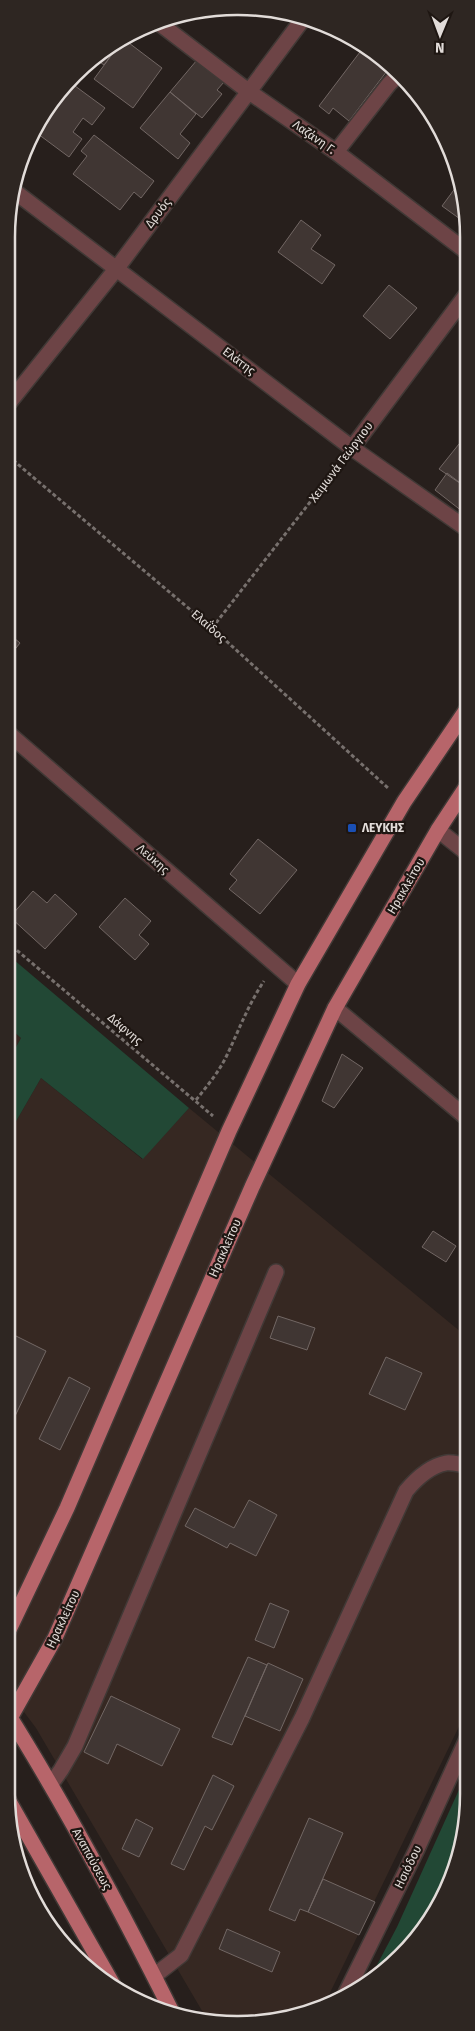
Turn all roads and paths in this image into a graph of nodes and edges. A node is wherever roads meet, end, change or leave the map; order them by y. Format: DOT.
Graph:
graph roads {
  1 [pos="299,24"];
  2 [pos="165,27"];
  3 [pos="394,79"];
  4 [pos="248,91"];
  5 [pos="336,152"];
  6 [pos="19,195"];
  7 [pos="460,247"];
  8 [pos="117,268"];
  9 [pos="460,303"];
  10 [pos="15,395"];
  11 [pos="352,448"];
  12 [pos="15,462"];
  13 [pos="460,524"];
  14 [pos="212,628"];
  15 [pos="460,719"];
  16 [pos="15,739"];
  17 [pos="460,797"];
  18 [pos="404,802"];
  19 [pos="438,830"];
  20 [pos="460,847"];
  21 [pos="15,949"];
  22 [pos="275,964"];
  23 [pos="298,984"];
  24 [pos="335,1008"];
  25 [pos="196,1100"];
  26 [pos="460,1112"];
  27 [pos="229,1131"];
  28 [pos="276,1272"];
  29 [pos="460,1465"];
  30 [pos="15,1617"];
  31 [pos="15,1704"];
  32 [pos="15,1727"];
  33 [pos="460,1754"];
  34 [pos="51,1784"];
  35 [pos="16,1813"];
  36 [pos="107,1973"];
  37 [pos="154,1976"];
  38 [pos="350,1986"];
  39 [pos="168,2005"];
  1 -- 4 [label="street, Δρυός"];
  2 -- 4 [label="street, Λαζάνη Γ."];
  3 -- 5 [label="street"];
  4 -- 5 [label="street, Λαζάνη Γ."];
  4 -- 8 [label="street, Δρυός"];
  5 -- 7 [label="street, Λαζάνη Γ."];
  6 -- 8 [label="street, Ελάτης"];
  8 -- 10 [label="street, Δρυός"];
  8 -- 11 [label="street, Ελάτης"];
  9 -- 11 [label="street, Χειμωνά Γεώργιου"];
  11 -- 13 [label="street, Ελάτης"];
  11 -- 14 [label="path, Χειμωνά Γεώργιου"];
  12 -- 14 [label="path, Ελαΐδος"];
  14 -- 18 [label="path, Ελαΐδος"];
  15 -- 18 [label="main road"];
  16 -- 22 [label="street, Λεύκης"];
  17 -- 19 [label="main road, Ηρακλείτου"];
  18 -- 23 [label="main road"];
  19 -- 20 [label="street"];
  19 -- 24 [label="main road, Ηρακλείτου"];
  21 -- 25 [label="path, Δάφνης"];
  22 -- 23 [label="street, Λεύκης"];
  22 -- 25 [label="path"];
  23 -- 27 [label="main road"];
  24 -- 26 [label="street"];
  24 -- 31 [label="main road, Ηρακλείτου"];
  25 -- 27 [label="path, Δάφνης"];
  27 -- 30 [label="main road"];
  28 -- 34 [label="street"];
  29 -- 37 [label="street"];
  32 -- 34 [label="main road, Αναπαύσεως"];
  33 -- 38 [label="street, Ησιόδου"];
  34 -- 37 [label="main road, Αναπαύσεως"];
  35 -- 36 [label="main road"];
  37 -- 39 [label="main road, Αναπαύσεως"];
}
